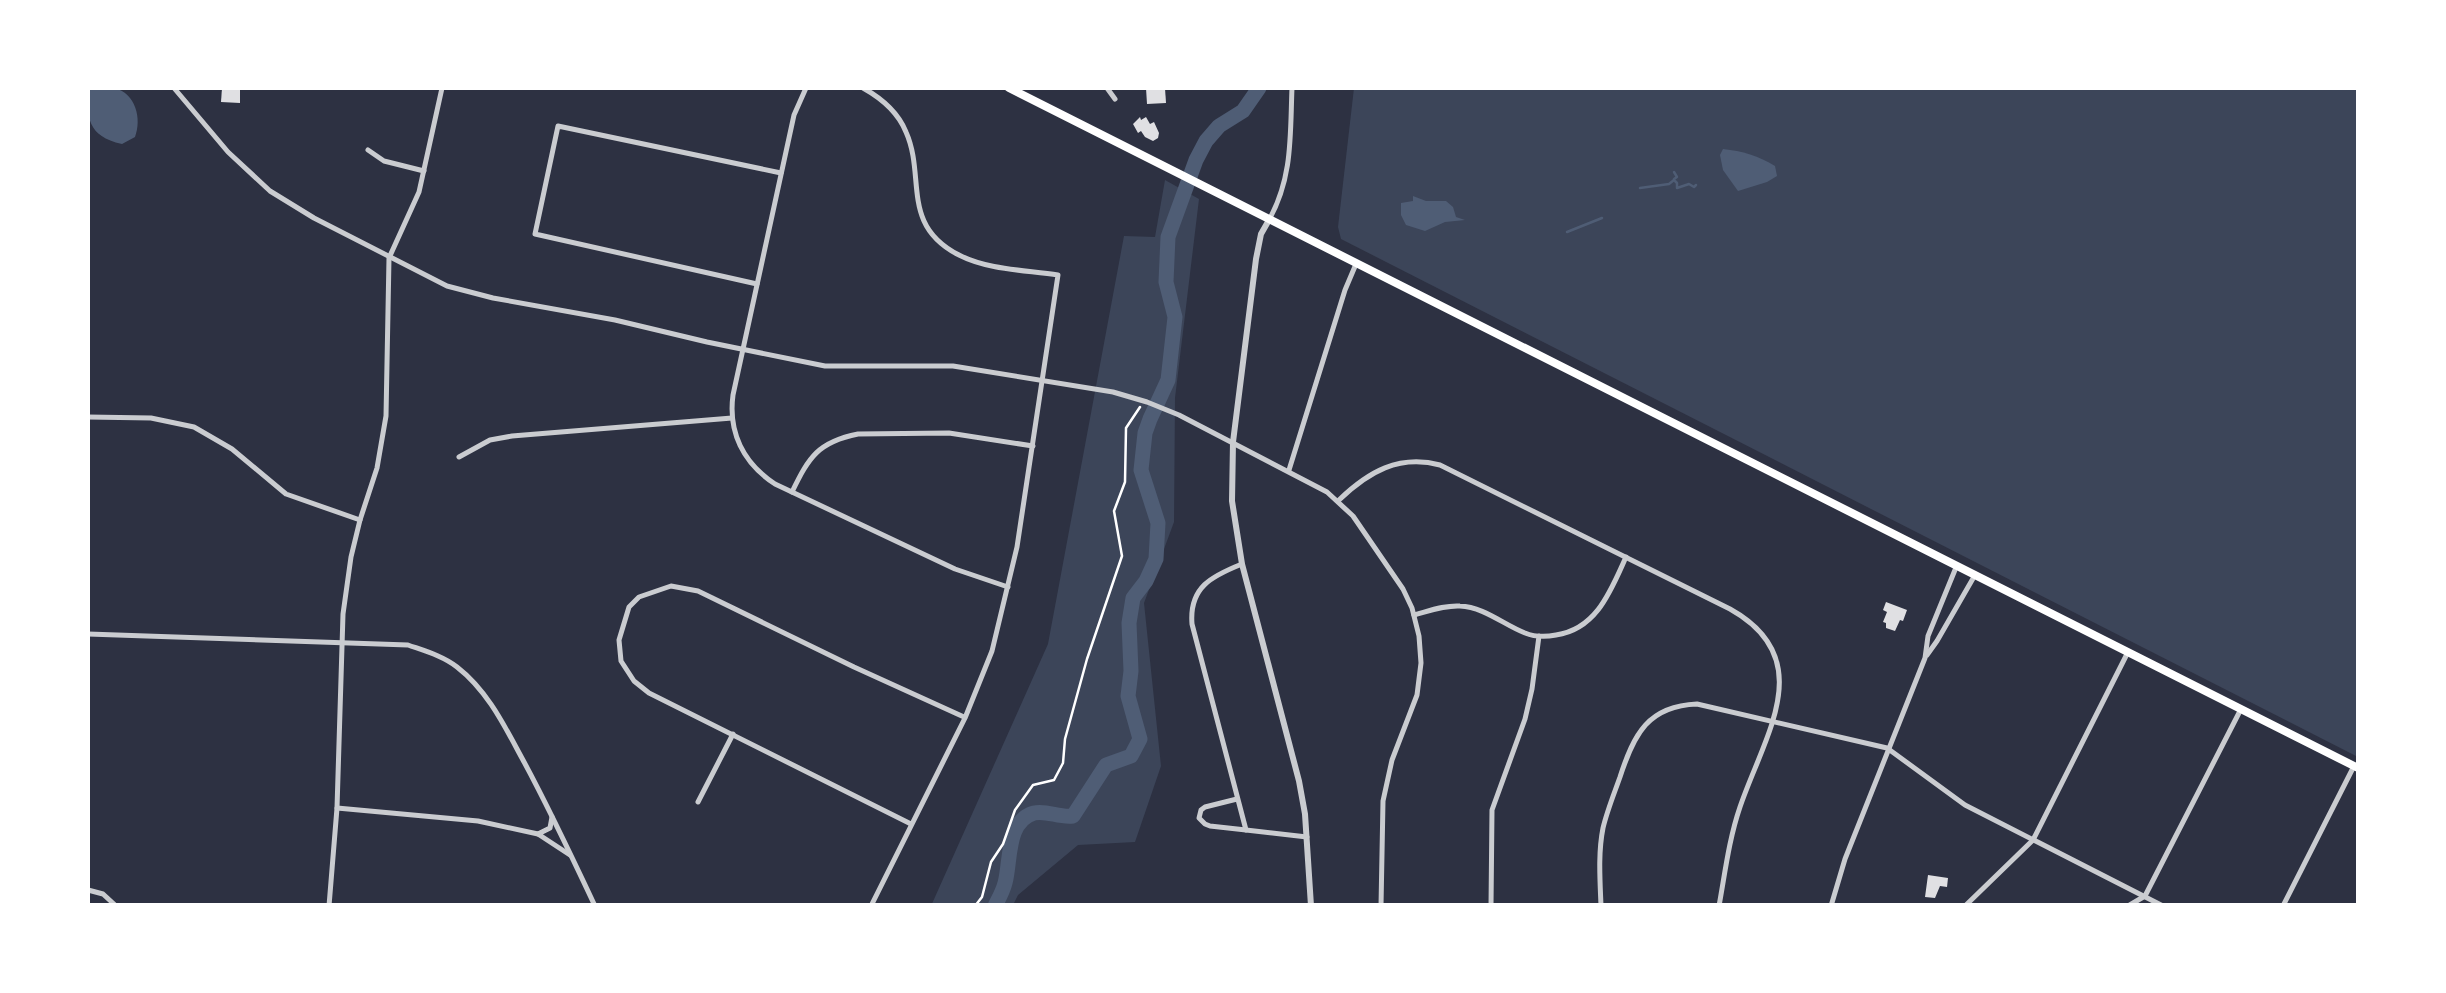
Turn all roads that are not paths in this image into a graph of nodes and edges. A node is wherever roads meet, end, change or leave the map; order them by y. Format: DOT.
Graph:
graph roads {
  1 [pos="174,88"];
  2 [pos="442,88"];
  3 [pos="806,88"];
  4 [pos="864,88"];
  5 [pos="1009,88"];
  6 [pos="1107,88"];
  7 [pos="1292,88"];
  8 [pos="1115,99"];
  9 [pos="368,150"];
  10 [pos="424,170"];
  11 [pos="781,173"];
  12 [pos="1269,220"];
  13 [pos="390,258"];
  14 [pos="1356,264"];
  15 [pos="757,284"];
  16 [pos="743,349"];
  17 [pos="1042,379"];
  18 [pos="88,416"];
  19 [pos="732,418"];
  20 [pos="1233,442"];
  21 [pos="1033,446"];
  22 [pos="459,456"];
  23 [pos="1288,471"];
  24 [pos="792,492"];
  25 [pos="1338,500"];
  26 [pos="360,520"];
  27 [pos="1626,557"];
  28 [pos="1242,564"];
  29 [pos="1957,564"];
  30 [pos="1975,574"];
  31 [pos="1009,587"];
  32 [pos="1414,614"];
  33 [pos="88,634"];
  34 [pos="1539,636"];
  35 [pos="342,643"];
  36 [pos="2128,652"];
  37 [pos="1925,658"];
  38 [pos="2241,709"];
  39 [pos="965,718"];
  40 [pos="1773,720"];
  41 [pos="733,734"];
  42 [pos="1887,748"];
  43 [pos="2356,767"];
  44 [pos="1237,799"];
  45 [pos="698,802"];
  46 [pos="336,808"];
  47 [pos="552,814"];
  48 [pos="911,824"];
  49 [pos="1246,830"];
  50 [pos="538,834"];
  51 [pos="1307,837"];
  52 [pos="2033,840"];
  53 [pos="572,856"];
  54 [pos="88,890"];
  55 [pos="2146,896"];
  56 [pos="116,906"];
  57 [pos="328,906"];
  58 [pos="594,906"];
  59 [pos="870,906"];
  60 [pos="1311,906"];
  61 [pos="1382,906"];
  62 [pos="1491,906"];
  63 [pos="1601,906"];
  64 [pos="1719,906"];
  65 [pos="1831,906"];
  66 [pos="1964,906"];
  67 [pos="2128,906"];
  68 [pos="2164,906"];
  69 [pos="2283,906"];
  1 -- 13 [label="street"];
  2 -- 10 [label="street"];
  3 -- 11 [label="street"];
  4 -- 17 [label="street"];
  5 -- 12 [label="main road"];
  6 -- 8 [label="street"];
  7 -- 12 [label="street"];
  9 -- 10 [label="street"];
  10 -- 13 [label="street"];
  11 -- 15 [label="street"];
  11 -- 15 [label="street"];
  12 -- 14 [label="main road"];
  12 -- 20 [label="street"];
  13 -- 16 [label="street"];
  13 -- 26 [label="street"];
  14 -- 23 [label="street"];
  14 -- 29 [label="main road"];
  15 -- 16 [label="street"];
  16 -- 17 [label="street"];
  16 -- 19 [label="street"];
  17 -- 20 [label="street"];
  17 -- 21 [label="street"];
  18 -- 26 [label="street"];
  19 -- 22 [label="street"];
  19 -- 24 [label="street"];
  20 -- 23 [label="street"];
  20 -- 28 [label="street"];
  21 -- 24 [label="street"];
  21 -- 31 [label="street"];
  23 -- 25 [label="street"];
  24 -- 31 [label="street"];
  25 -- 27 [label="street"];
  25 -- 32 [label="street"];
  26 -- 35 [label="street"];
  27 -- 34 [label="street"];
  27 -- 40 [label="street"];
  28 -- 44 [label="street"];
  28 -- 51 [label="street"];
  29 -- 30 [label="main road"];
  29 -- 37 [label="street"];
  30 -- 36 [label="main road"];
  30 -- 37 [label="street"];
  31 -- 39 [label="street"];
  32 -- 34 [label="street"];
  32 -- 61 [label="street"];
  33 -- 35 [label="street"];
  34 -- 62 [label="street"];
  35 -- 46 [label="street"];
  35 -- 47 [label="street"];
  36 -- 38 [label="main road"];
  36 -- 52 [label="street"];
  37 -- 42 [label="street"];
  38 -- 43 [label="main road"];
  38 -- 55 [label="street"];
  39 -- 41 [label="street"];
  39 -- 48 [label="street"];
  40 -- 42 [label="street"];
  40 -- 63 [label="street"];
  40 -- 64 [label="street"];
  41 -- 45 [label="street"];
  41 -- 48 [label="street"];
  42 -- 52 [label="street"];
  42 -- 65 [label="street"];
  43 -- 69 [label="street"];
  44 -- 49 [label="street"];
  44 -- 49 [label="street"];
  46 -- 50 [label="street"];
  46 -- 57 [label="street"];
  47 -- 50 [label="street"];
  47 -- 53 [label="street"];
  48 -- 59 [label="street"];
  49 -- 51 [label="street"];
  50 -- 53 [label="street"];
  51 -- 60 [label="street"];
  52 -- 55 [label="street"];
  52 -- 66 [label="street"];
  53 -- 58 [label="street"];
  54 -- 56 [label="street"];
  55 -- 67 [label="street"];
  55 -- 68 [label="street"];
}
